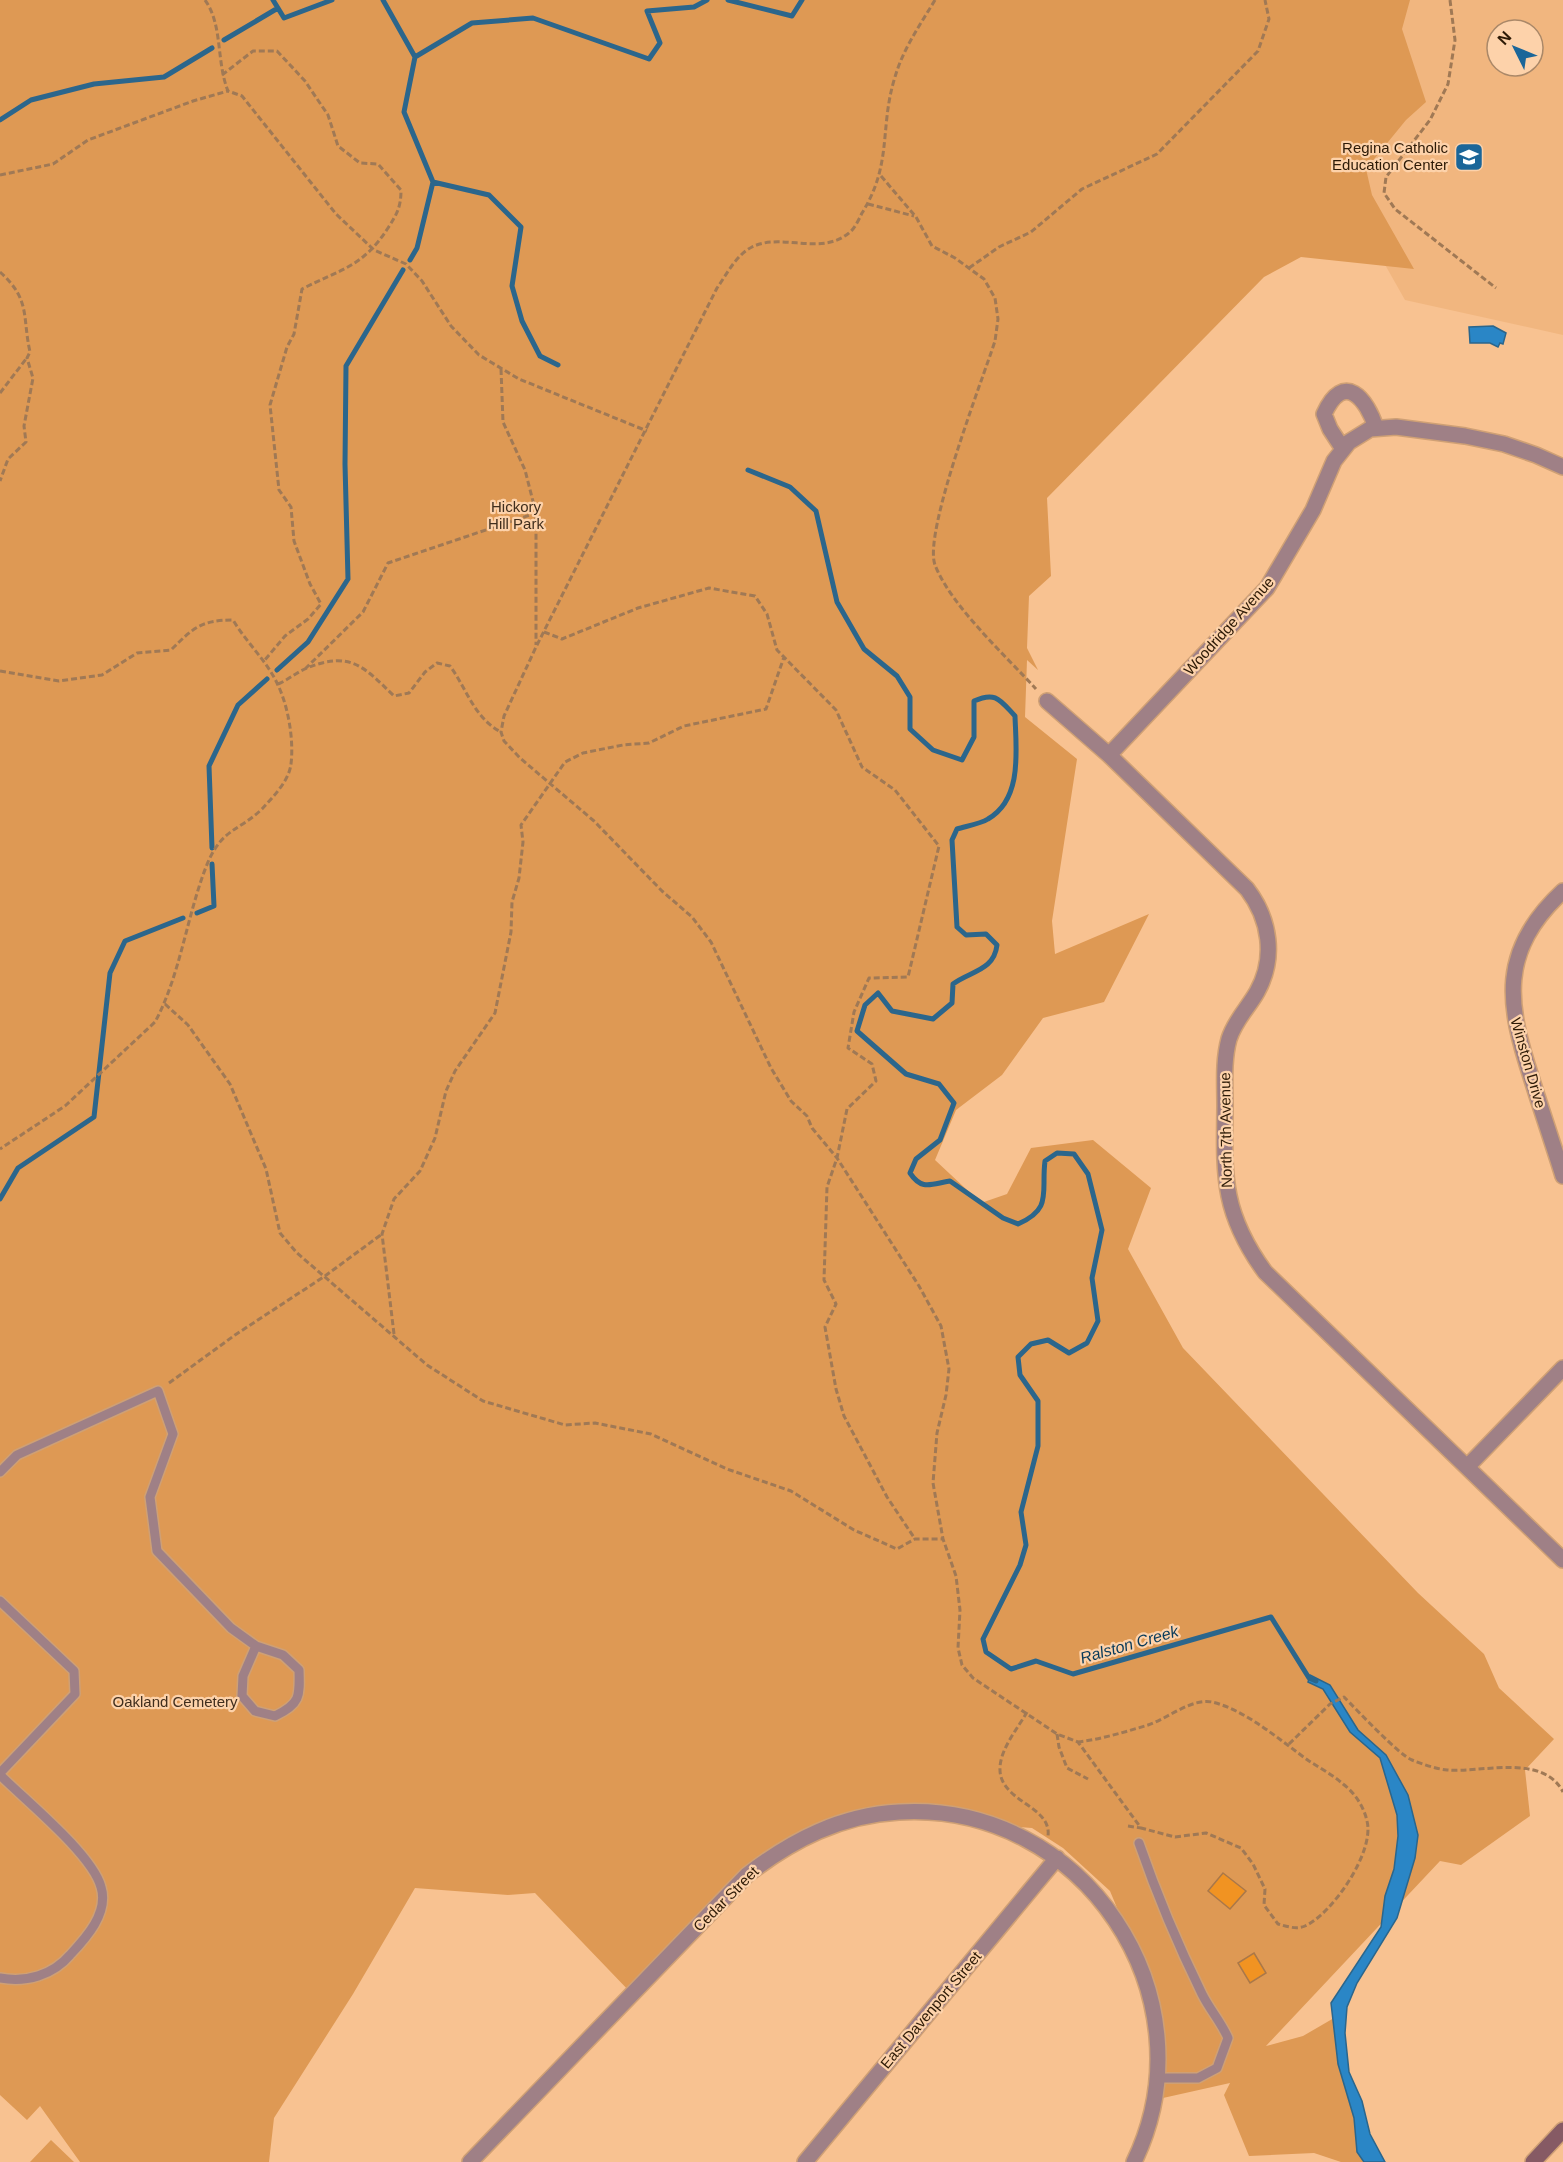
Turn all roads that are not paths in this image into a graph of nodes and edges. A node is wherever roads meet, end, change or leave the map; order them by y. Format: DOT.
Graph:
graph roads {
  1 [pos="1376,429"];
  2 [pos="1343,449"];
  3 [pos="1563,467"];
  4 [pos="1047,701"];
  5 [pos="1109,755"];
  6 [pos="1563,891"];
  7 [pos="1563,1176"];
  8 [pos="1563,1368"];
  9 [pos="1467,1467"];
  10 [pos="0,1472"];
  11 [pos="1563,1560"];
  12 [pos="0,1601"];
  13 [pos="256,1646"];
  14 [pos="0,1774"];
  15 [pos="1139,1843"];
  16 [pos="1051,1855"];
  17 [pos="0,1978"];
  18 [pos="1157,2078"];
  19 [pos="1563,2130"];
  20 [pos="470,2162"];
  21 [pos="805,2162"];
  22 [pos="1134,2162"];
  23 [pos="1533,2162"];
  1 -- 2 [label="street, Woodridge Avenue"];
  1 -- 2 [label="street"];
  1 -- 3 [label="street, Woodridge Avenue"];
  2 -- 5 [label="street, Woodridge Avenue"];
  4 -- 5 [label="street, North 7th Avenue"];
  5 -- 9 [label="street, North 7th Avenue"];
  6 -- 7 [label="street, Winston Drive"];
  8 -- 9 [label="street"];
  9 -- 11 [label="street, North 7th Avenue"];
  10 -- 13 [label="lane"];
  12 -- 14 [label="lane"];
  13 -- 13 [label="lane"];
  14 -- 17 [label="lane"];
  15 -- 18 [label="lane"];
  16 -- 18 [label="street, Cedar Street"];
  16 -- 20 [label="street, Cedar Street"];
  16 -- 21 [label="street, East Davenport Street"];
  18 -- 22 [label="street, Cedar Street"];
  19 -- 23 [label="main road"];
}
